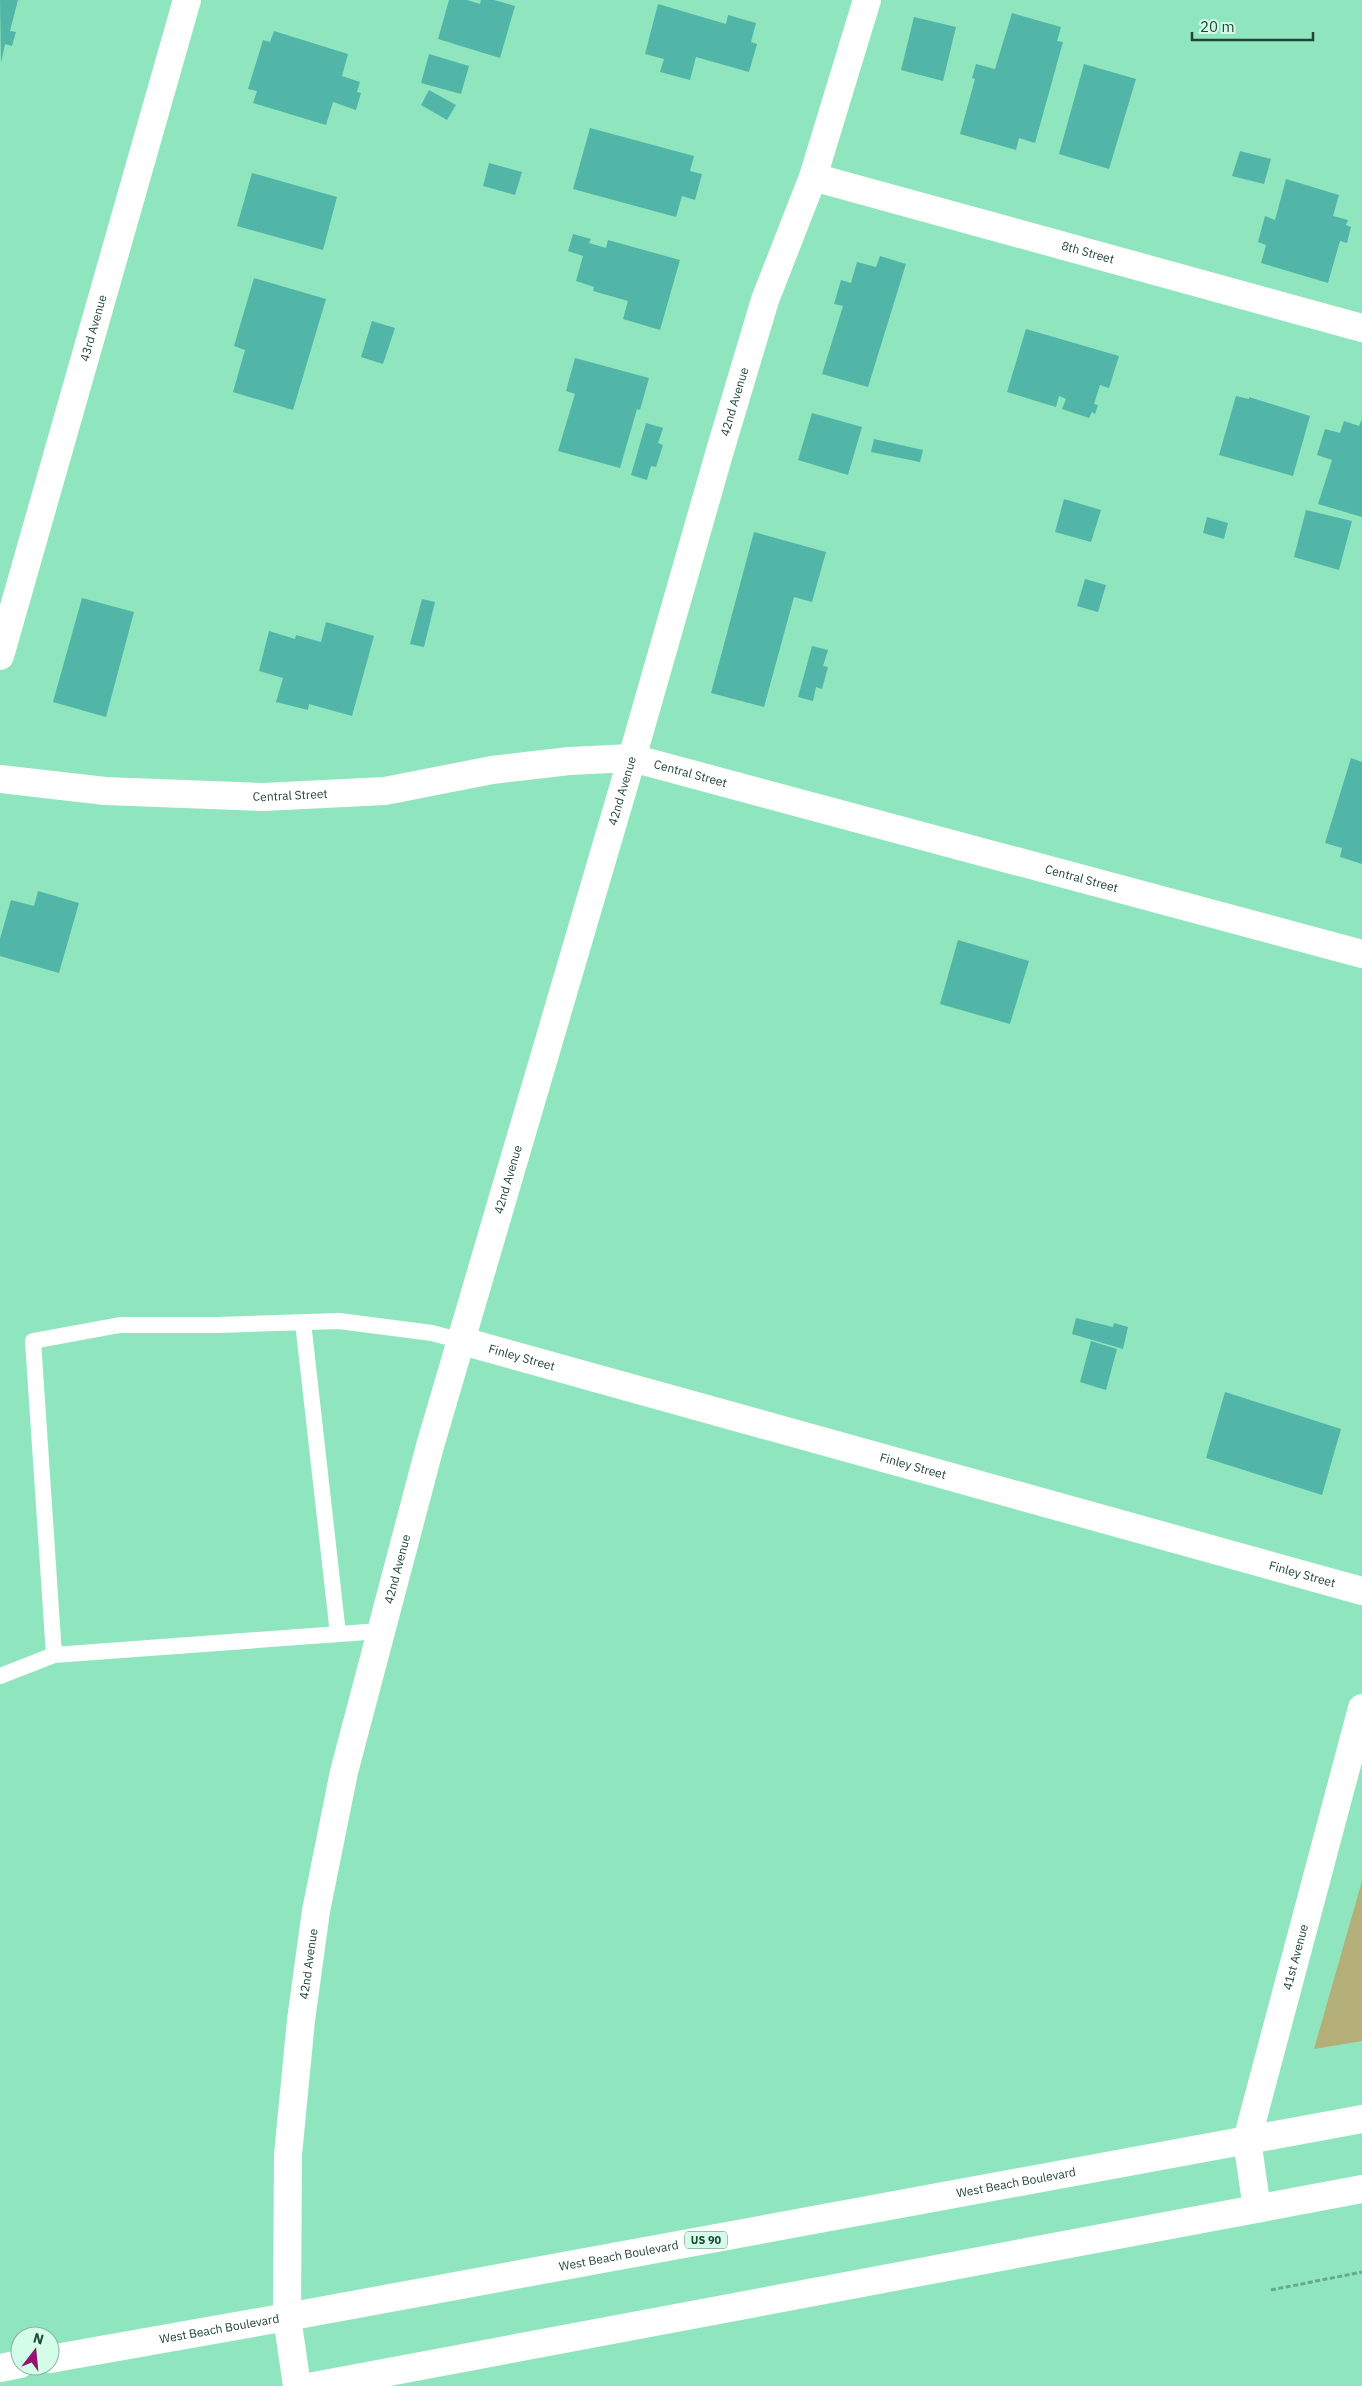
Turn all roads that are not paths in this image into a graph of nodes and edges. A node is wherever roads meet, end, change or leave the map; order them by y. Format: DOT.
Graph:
graph roads {
  1 [pos="186,0"];
  2 [pos="867,0"];
  3 [pos="813,177"];
  4 [pos="1362,328"];
  5 [pos="0,656"];
  6 [pos="632,758"];
  7 [pos="0,779"];
  8 [pos="1362,954"];
  9 [pos="303,1322"];
  10 [pos="462,1341"];
  11 [pos="1362,1591"];
  12 [pos="380,1631"];
  13 [pos="338,1634"];
  14 [pos="54,1655"];
  15 [pos="0,1676"];
  16 [pos="1362,1708"];
  17 [pos="1362,2118"];
  18 [pos="1247,2140"];
  19 [pos="1362,2189"];
  20 [pos="1257,2209"];
  21 [pos="287,2317"];
  22 [pos="60,2357"];
  23 [pos="297,2386"];
  24 [pos="314,2386"];
  1 -- 5 [label="street, 43rd Avenue"];
  2 -- 3 [label="street, 42nd Avenue"];
  3 -- 4 [label="street, 8th Street"];
  3 -- 6 [label="street, 42nd Avenue"];
  6 -- 7 [label="street, Central Street"];
  6 -- 8 [label="street, Central Street"];
  6 -- 10 [label="street, 42nd Avenue"];
  9 -- 10 [label="lane"];
  9 -- 13 [label="lane"];
  9 -- 14 [label="lane"];
  10 -- 11 [label="street, Finley Street"];
  10 -- 12 [label="street, 42nd Avenue"];
  12 -- 13 [label="lane"];
  12 -- 21 [label="street, 42nd Avenue"];
  13 -- 14 [label="lane"];
  14 -- 15 [label="lane"];
  16 -- 18 [label="street, 41st Avenue"];
  17 -- 18 [label="street, West Beach Boulevard / US 90"];
  18 -- 20 [label="street, 41st Avenue"];
  18 -- 21 [label="street, West Beach Boulevard / US 90"];
  19 -- 20 [label="street"];
  20 -- 24 [label="street"];
  21 -- 22 [label="street, West Beach Boulevard / US 90"];
  21 -- 23 [label="street, 42nd Avenue"];
}
